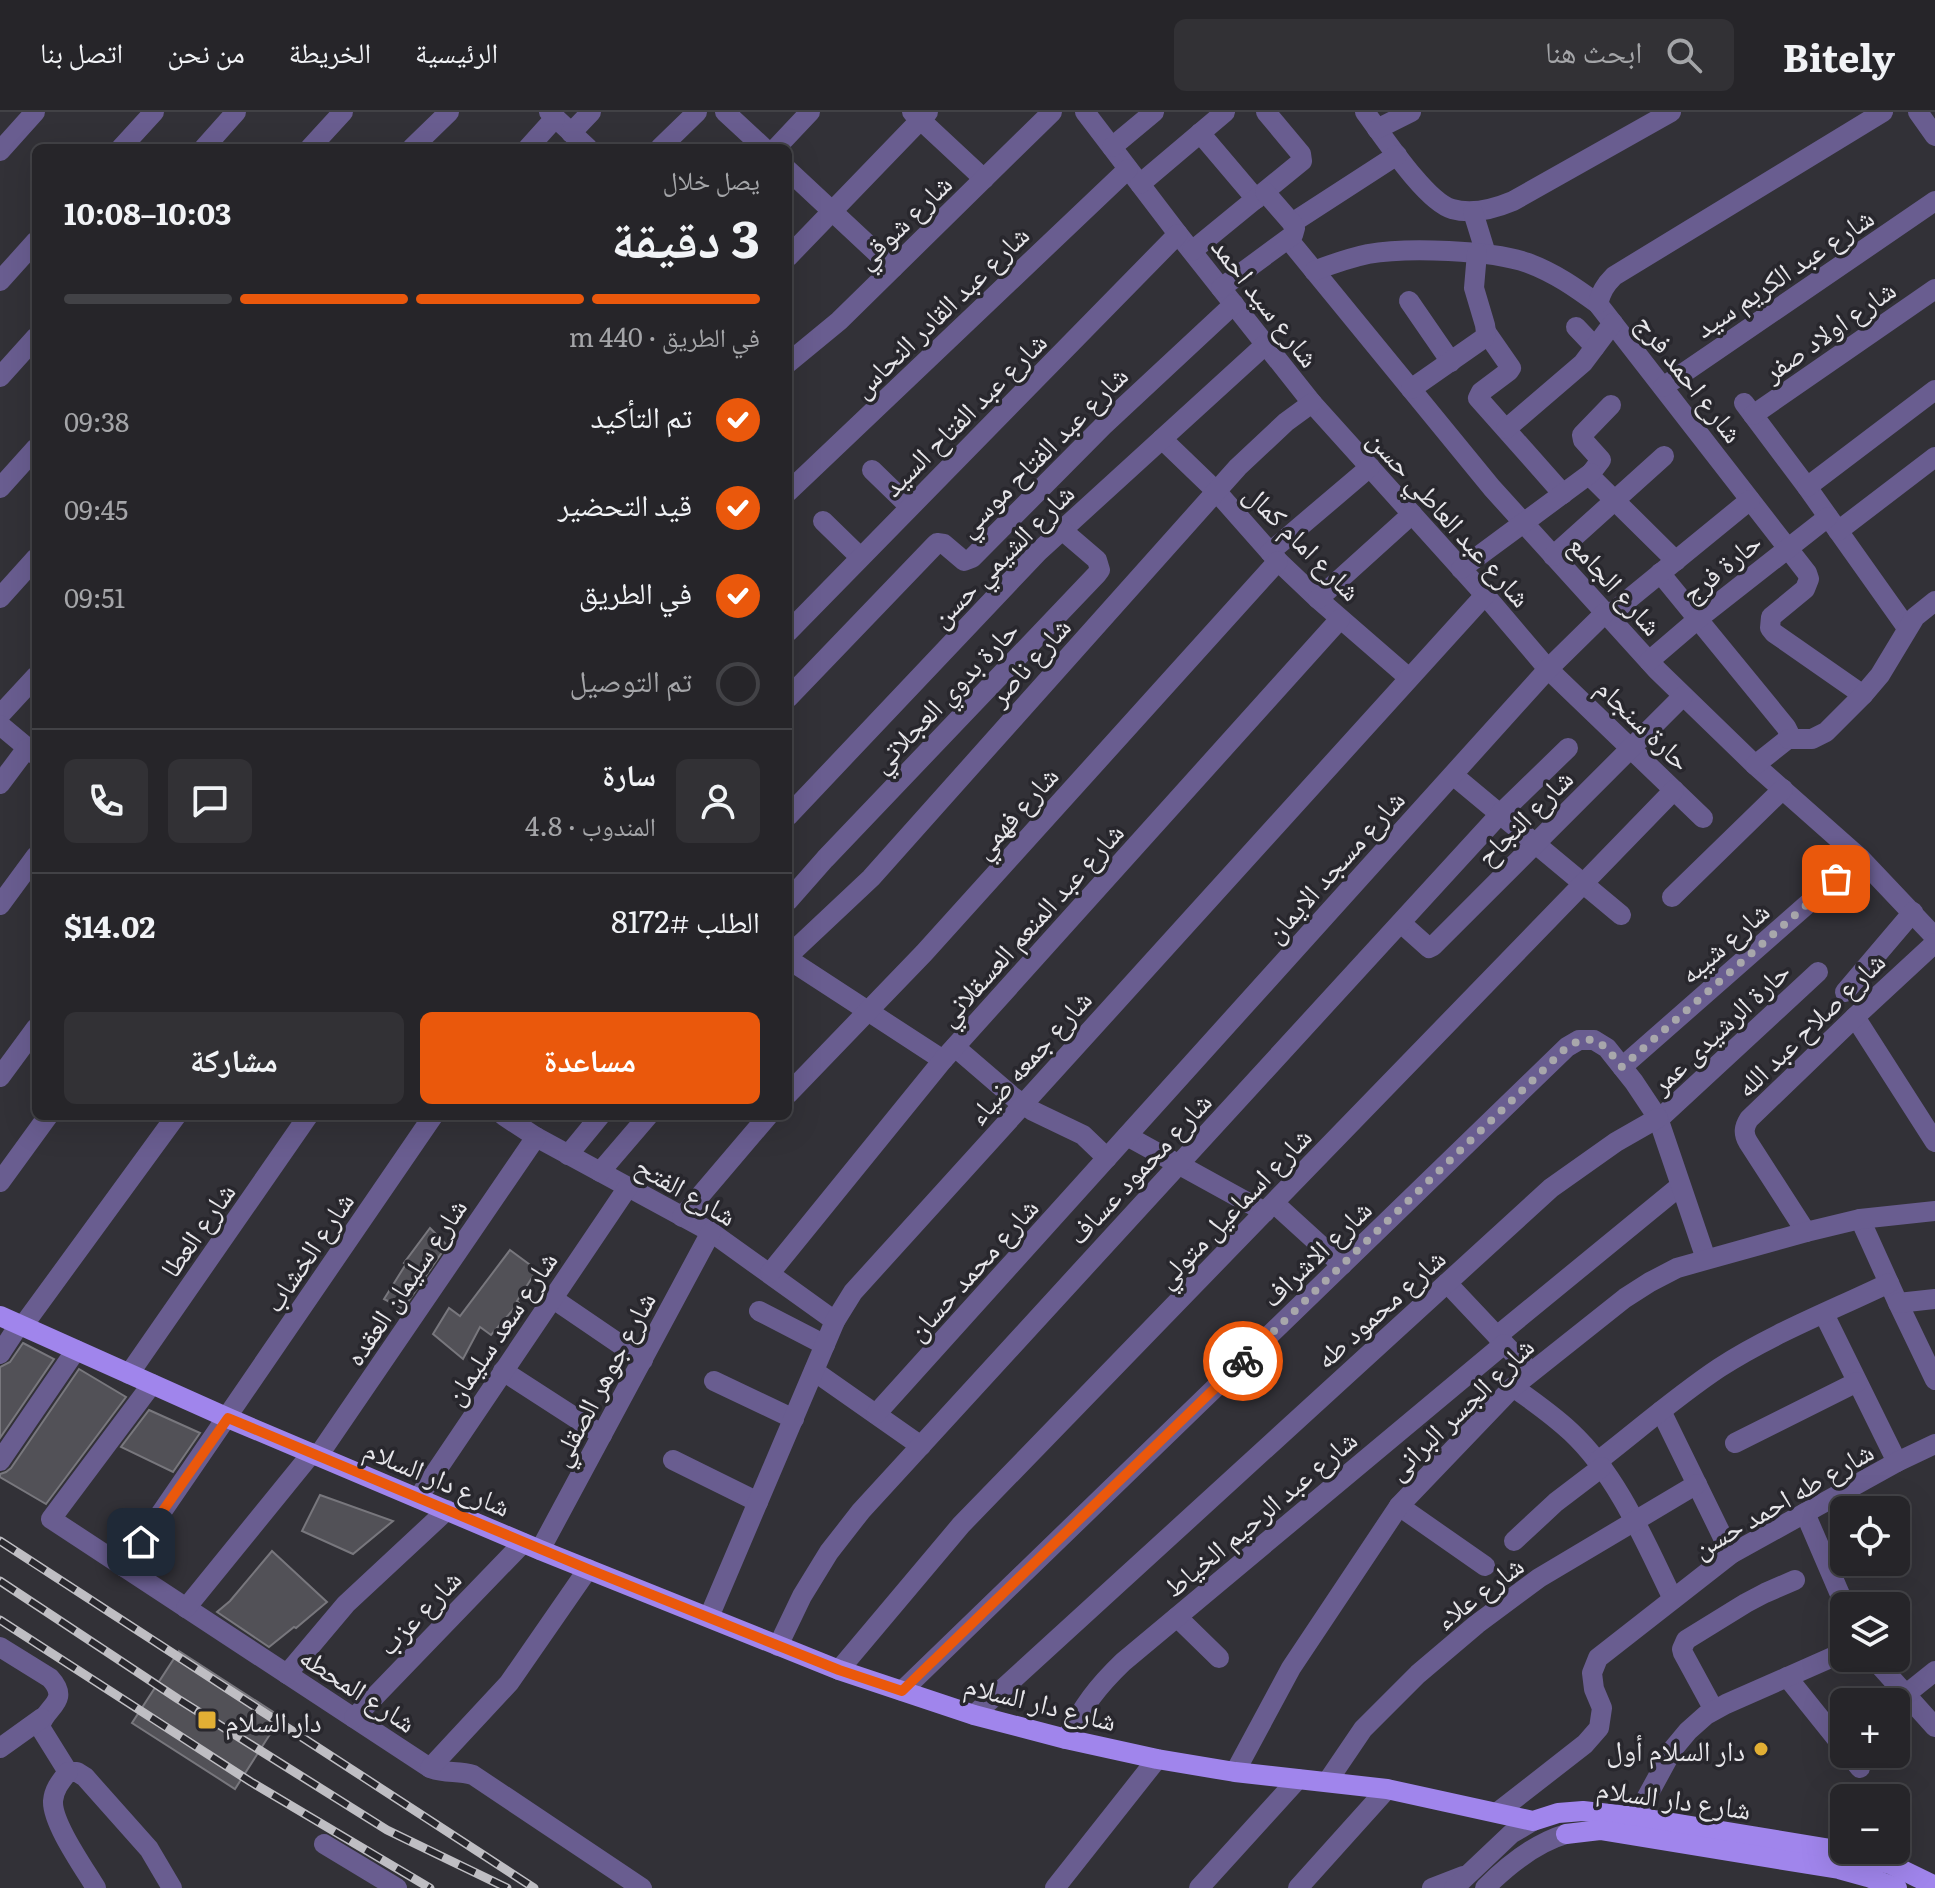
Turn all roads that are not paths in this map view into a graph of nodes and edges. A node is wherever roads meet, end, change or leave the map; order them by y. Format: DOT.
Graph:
graph roads {
  1 [pos="35,112"];
  2 [pos="154,112"];
  3 [pos="236,112"];
  4 [pos="343,112"];
  5 [pos="449,112"];
  6 [pos="591,112"];
  7 [pos="697,112"];
  8 [pos="725,112"];
  9 [pos="810,112"];
  10 [pos="1052,112"];
  11 [pos="1085,112"];
  12 [pos="1154,112"];
  13 [pos="1225,112"];
  14 [pos="1266,112"];
  15 [pos="1411,112"];
  16 [pos="1671,112"];
  17 [pos="1883,112"];
  18 [pos="1918,112"];
  19 [pos="552,115"];
  20 [pos="920,115"];
  21 [pos="1371,120"];
  22 [pos="571,133"];
  23 [pos="1200,133"];
  24 [pos="1935,136"];
  25 [pos="125,144"];
  26 [pos="208,144"];
  27 [pos="314,144"];
  28 [pos="416,144"];
  29 [pos="531,144"];
  30 [pos="583,144"];
  31 [pos="664,144"];
  32 [pos="760,144"];
  33 [pos="780,144"];
  34 [pos="1112,147"];
  35 [pos="0,151"];
  36 [pos="1397,155"];
  37 [pos="792,174"];
  38 [pos="1134,176"];
  39 [pos="984,179"];
  40 [pos="1260,196"];
  41 [pos="1935,201"];
  42 [pos="832,211"];
  43 [pos="1473,212"];
  44 [pos="1290,231"];
  45 [pos="1178,234"];
  46 [pos="32,245"];
  47 [pos="1192,251"];
  48 [pos="792,253"];
  49 [pos="1481,254"];
  50 [pos="893,268"];
  51 [pos="1314,271"];
  52 [pos="0,281"];
  53 [pos="1935,289"];
  54 [pos="1228,296"];
  55 [pos="1409,301"];
  56 [pos="1598,304"];
  57 [pos="1613,323"];
  58 [pos="1576,327"];
  59 [pos="1486,332"];
  60 [pos="32,341"];
  61 [pos="1265,345"];
  62 [pos="1595,347"];
  63 [pos="796,357"];
  64 [pos="1451,362"];
  65 [pos="0,377"];
  66 [pos="1663,387"];
  67 [pos="1411,389"];
  68 [pos="1935,390"];
  69 [pos="1312,403"];
  70 [pos="1611,405"];
  71 [pos="1506,429"];
  72 [pos="1162,439"];
  73 [pos="32,452"];
  74 [pos="1664,456"];
  75 [pos="1935,457"];
  76 [pos="1370,467"];
  77 [pos="872,470"];
  78 [pos="1591,473"];
  79 [pos="1807,487"];
  80 [pos="0,488"];
  81 [pos="792,488"];
  82 [pos="1216,491"];
  83 [pos="1563,494"];
  84 [pos="1750,500"];
  85 [pos="1614,501"];
  86 [pos="909,506"];
  87 [pos="1412,514"];
  88 [pos="823,521"];
  89 [pos="1524,523"];
  90 [pos="1833,524"];
  91 [pos="1062,530"];
  92 [pos="1788,548"];
  93 [pos="1553,556"];
  94 [pos="860,557"];
  95 [pos="1274,557"];
  96 [pos="32,562"];
  97 [pos="1668,567"];
  98 [pos="1461,569"];
  99 [pos="1485,595"];
  100 [pos="0,598"];
  101 [pos="1318,599"];
  102 [pos="1935,601"];
  103 [pos="1606,615"];
  104 [pos="1340,619"];
  105 [pos="1698,619"];
  106 [pos="792,628"];
  107 [pos="1907,628"];
  108 [pos="1649,661"];
  109 [pos="1548,669"];
  110 [pos="1409,678"];
  111 [pos="32,680"];
  112 [pos="792,694"];
  113 [pos="1863,695"];
  114 [pos="1683,696"];
  115 [pos="0,715"];
  116 [pos="0,725"];
  117 [pos="1788,739"];
  118 [pos="1568,748"];
  119 [pos="1631,749"];
  120 [pos="32,752"];
  121 [pos="1755,765"];
  122 [pos="1453,775"];
  123 [pos="0,784"];
  124 [pos="1783,789"];
  125 [pos="1674,790"];
  126 [pos="792,812"];
  127 [pos="1500,814"];
  128 [pos="1703,818"];
  129 [pos="1535,844"];
  130 [pos="1860,858"];
  131 [pos="32,861"];
  132 [pos="1583,884"];
  133 [pos="792,896"];
  134 [pos="1672,897"];
  135 [pos="0,905"];
  136 [pos="1913,912"];
  137 [pos="1621,915"];
  138 [pos="1401,923"];
  139 [pos="1935,937"];
  140 [pos="1935,943"];
  141 [pos="792,954"];
  142 [pos="792,961"];
  143 [pos="1818,972"];
  144 [pos="1845,992"];
  145 [pos="869,1011"];
  146 [pos="1855,1017"];
  147 [pos="32,1033"];
  148 [pos="949,1054"];
  149 [pos="1622,1067"];
  150 [pos="0,1077"];
  151 [pos="792,1090"];
  152 [pos="1023,1104"];
  153 [pos="1658,1119"];
  154 [pos="45,1120"];
  155 [pos="173,1120"];
  156 [pos="305,1120"];
  157 [pos="430,1120"];
  158 [pos="511,1120"];
  159 [pos="597,1120"];
  160 [pos="645,1120"];
  161 [pos="765,1120"];
  162 [pos="1127,1136"];
  163 [pos="536,1137"];
  164 [pos="1935,1142"];
  165 [pos="568,1155"];
  166 [pos="1107,1158"];
  167 [pos="1179,1164"];
  168 [pos="600,1172"];
  169 [pos="0,1182"];
  170 [pos="1680,1186"];
  171 [pos="628,1187"];
  172 [pos="1270,1208"];
  173 [pos="1935,1211"];
  174 [pos="682,1217"];
  175 [pos="1860,1219"];
  176 [pos="711,1232"];
  177 [pos="1806,1232"];
  178 [pos="1706,1259"];
  179 [pos="1342,1265"];
  180 [pos="770,1273"];
  181 [pos="1447,1283"];
  182 [pos="1889,1283"];
  183 [pos="552,1298"];
  184 [pos="1935,1299"];
  185 [pos="1898,1303"];
  186 [pos="759,1311"];
  187 [pos="1824,1314"];
  188 [pos="835,1321"];
  189 [pos="14,1323"];
  190 [pos="1501,1340"];
  191 [pos="825,1345"];
  192 [pos="76,1350"];
  193 [pos="0,1354"];
  194 [pos="643,1360"];
  195 [pos="503,1371"];
  196 [pos="814,1371"];
  197 [pos="1531,1372"];
  198 [pos="129,1374"];
  199 [pos="1935,1380"];
  200 [pos="714,1381"];
  201 [pos="1857,1382"];
  202 [pos="152,1384"];
  203 [pos="1513,1387"];
  204 [pos="1661,1411"];
  205 [pos="876,1414"];
  206 [pos="228,1418"];
  207 [pos="794,1419"];
  208 [pos="602,1435"];
  209 [pos="1735,1443"];
  210 [pos="1935,1444"];
  211 [pos="921,1446"];
  212 [pos="315,1454"];
  213 [pos="673,1460"];
  214 [pos="0,1461"];
  215 [pos="1897,1462"];
  216 [pos="1600,1464"];
  217 [pos="1697,1484"];
  218 [pos="418,1498"];
  219 [pos="758,1502"];
  220 [pos="1399,1506"];
  221 [pos="447,1510"];
  222 [pos="1805,1513"];
  223 [pos="1635,1520"];
  224 [pos="1514,1541"];
  225 [pos="532,1546"];
  226 [pos="1731,1554"];
  227 [pos="1485,1566"];
  228 [pos="124,1567"];
  229 [pos="588,1569"];
  230 [pos="1795,1580"];
  231 [pos="1839,1592"];
  232 [pos="1673,1599"];
  233 [pos="186,1608"];
  234 [pos="709,1617"];
  235 [pos="1177,1617"];
  236 [pos="778,1646"];
  237 [pos="0,1647"];
  238 [pos="1219,1658"];
  239 [pos="1830,1658"];
  240 [pos="839,1670"];
  241 [pos="1935,1671"];
  242 [pos="1885,1672"];
  243 [pos="287,1674"];
  244 [pos="1787,1677"];
  245 [pos="1899,1688"];
  246 [pos="902,1691"];
  247 [pos="1910,1691"];
  248 [pos="1910,1700"];
  249 [pos="1714,1710"];
  250 [pos="974,1715"];
  251 [pos="42,1718"];
  252 [pos="354,1718"];
  253 [pos="1935,1727"];
  254 [pos="1830,1731"];
  255 [pos="1066,1739"];
  256 [pos="0,1748"];
  257 [pos="1157,1759"];
  258 [pos="430,1768"];
  259 [pos="68,1772"];
  260 [pos="1235,1772"];
  261 [pos="1298,1779"];
  262 [pos="1327,1782"];
  263 [pos="1387,1789"];
  264 [pos="1498,1812"];
  265 [pos="1636,1817"];
  266 [pos="1533,1821"];
  267 [pos="1566,1834"];
  268 [pos="324,1844"];
  269 [pos="1470,1873"];
  270 [pos="1935,1886"];
  271 [pos="96,1888"];
  272 [pos="172,1888"];
  273 [pos="397,1888"];
  274 [pos="642,1888"];
  275 [pos="1055,1888"];
  276 [pos="1199,1888"];
  277 [pos="1298,1888"];
  278 [pos="1432,1888"];
  279 [pos="1454,1888"];
  280 [pos="1485,1888"];
  281 [pos="1897,1888"];
  1 -- 35 [label="street"];
  2 -- 25 [label="street"];
  3 -- 26 [label="street"];
  4 -- 27 [label="street"];
  5 -- 28 [label="street"];
  6 -- 22 [label="street"];
  7 -- 31 [label="street"];
  8 -- 32 [label="street"];
  9 -- 33 [label="street"];
  10 -- 39 [label="street, شارع شوقي"];
  11 -- 34 [label="street, شارع سيد احمد"];
  12 -- 34 [label="street"];
  13 -- 23 [label="street, شارع عبد القادر النحاس"];
  14 -- 40 [label="street"];
  15 -- 21 [label="street"];
  16 -- 43 [label="street"];
  17 -- 56 [label="street"];
  18 -- 24 [label="street"];
  19 -- 22 [label="street"];
  19 -- 29 [label="street"];
  20 -- 39 [label="street"];
  20 -- 42 [label="street"];
  21 -- 36 [label="street"];
  22 -- 30 [label="street"];
  23 -- 38 [label="street, شارع عبد القادر النحاس"];
  23 -- 40 [label="street"];
  34 -- 38 [label="street, شارع سيد احمد"];
  36 -- 43 [label="street"];
  36 -- 44 [label="street"];
  37 -- 42 [label="street"];
  38 -- 45 [label="street, شارع سيد احمد"];
  38 -- 81 [label="street, شارع عبد القادر النحاس"];
  39 -- 50 [label="street, شارع شوقي"];
  40 -- 44 [label="street, شارع الجامع"];
  40 -- 47 [label="street"];
  41 -- 66 [label="street, شارع عبد الكريم سيد"];
  42 -- 48 [label="street"];
  42 -- 50 [label="street"];
  43 -- 49 [label="street"];
  44 -- 51 [label="street, شارع الجامع"];
  44 -- 54 [label="street"];
  45 -- 47 [label="street, شارع سيد احمد"];
  45 -- 86 [label="street, شارع عبد الفتاح السيد"];
  46 -- 52 [label="street"];
  47 -- 54 [label="street, شارع سيد احمد"];
  49 -- 51 [label="street, شارع احمد فرج"];
  49 -- 56 [label="street, شارع احمد فرج"];
  49 -- 59 [label="street"];
  50 -- 63 [label="street, شارع شوقي"];
  51 -- 67 [label="street, شارع الجامع"];
  53 -- 79 [label="street, شارع اولاد صفر"];
  54 -- 61 [label="street, شارع سيد احمد"];
  54 -- 112 [label="street, شارع عبد الفتاح موسي"];
  55 -- 64 [label="street"];
  56 -- 57 [label="street, شارع احمد فرج"];
  57 -- 62 [label="street"];
  57 -- 66 [label="street, شارع احمد فرج"];
  58 -- 62 [label="street"];
  59 -- 64 [label="street"];
  59 -- 71 [label="street"];
  60 -- 65 [label="street"];
  61 -- 69 [label="street, شارع سيد احمد"];
  61 -- 72 [label="street, شارع الشيمي حسن"];
  62 -- 71 [label="street"];
  64 -- 67 [label="street"];
  66 -- 84 [label="street, شارع احمد فرج"];
  67 -- 89 [label="street, شارع الجامع"];
  68 -- 79 [label="street"];
  69 -- 76 [label="street, شارع عبد العاطي حسن"];
  69 -- 82 [label="street, شارع ناصر"];
  70 -- 78 [label="street"];
  71 -- 83 [label="street"];
  72 -- 82 [label="street, شارع امام كمال"];
  72 -- 91 [label="street, شارع الشيمي حسن"];
  73 -- 80 [label="street"];
  74 -- 85 [label="street"];
  75 -- 90 [label="street, حارة فرج"];
  76 -- 87 [label="street, شارع عبد العاطي حسن"];
  76 -- 95 [label="street, شارع فهمي"];
  77 -- 86 [label="street"];
  78 -- 83 [label="street"];
  78 -- 85 [label="street"];
  79 -- 90 [label="street"];
  82 -- 95 [label="street, شارع امام كمال"];
  82 -- 141 [label="street, شارع ناصر"];
  83 -- 89 [label="street"];
  84 -- 92 [label="street, شارع احمد فرج"];
  84 -- 97 [label="street, شارع مسجد الايمان"];
  85 -- 93 [label="street"];
  85 -- 97 [label="street"];
  86 -- 94 [label="street, شارع عبد الفتاح السيد"];
  87 -- 98 [label="street, شارع عبد العاطي حسن"];
  87 -- 101 [label="street"];
  88 -- 94 [label="street"];
  89 -- 93 [label="street, شارع الجامع"];
  89 -- 98 [label="street"];
  90 -- 92 [label="street, حارة فرج"];
  90 -- 107 [label="street"];
  91 -- 126 [label="street, شارع الشيمي حسن"];
  91 -- 133 [label="street, حارة بدوي العجلاتي"];
  92 -- 105 [label="street, حارة فرج"];
  92 -- 113 [label="street, شارع احمد فرج"];
  93 -- 103 [label="street, شارع الجامع"];
  94 -- 106 [label="street, شارع عبد الفتاح السيد"];
  95 -- 101 [label="street, شارع امام كمال"];
  95 -- 145 [label="street, شارع فهمي"];
  96 -- 100 [label="street"];
  97 -- 103 [label="street, شارع مسجد الايمان"];
  97 -- 105 [label="street"];
  98 -- 99 [label="street, شارع عبد العاطي حسن"];
  99 -- 109 [label="street, شارع عبد العاطي حسن"];
  99 -- 110 [label="street, شارع جمعه ضياء"];
  101 -- 104 [label="street, شارع امام كمال"];
  102 -- 107 [label="street"];
  103 -- 108 [label="street, شارع الجامع"];
  103 -- 109 [label="street, شارع مسجد الايمان"];
  104 -- 110 [label="street, شارع امام كمال"];
  104 -- 148 [label="street, شارع عبد المنعم العسقلاني"];
  105 -- 108 [label="street, حارة فرج"];
  105 -- 117 [label="street"];
  107 -- 113 [label="street"];
  108 -- 114 [label="street, شارع الجامع"];
  109 -- 119 [label="street, حارة سنجام"];
  109 -- 122 [label="street, شارع مسجد الايمان"];
  110 -- 152 [label="street, شارع جمعه ضياء"];
  111 -- 115 [label="street"];
  113 -- 117 [label="street"];
  114 -- 119 [label="street, شارع النجاح"];
  114 -- 121 [label="street, شارع الجامع"];
  116 -- 120 [label="street"];
  117 -- 121 [label="street"];
  118 -- 127 [label="street, شارع محمود عساف"];
  119 -- 125 [label="street, حارة سنجام"];
  119 -- 129 [label="street, شارع النجاح"];
  120 -- 123 [label="street"];
  121 -- 124 [label="street, شارع الجامع"];
  122 -- 127 [label="street"];
  122 -- 162 [label="street, شارع مسجد الايمان"];
  124 -- 130 [label="street, شارع الجامع"];
  124 -- 134 [label="street"];
  125 -- 128 [label="street, حارة سنجام"];
  125 -- 132 [label="street, شارع اسماعيل متولي"];
  127 -- 129 [label="street"];
  127 -- 138 [label="street, شارع محمود عساف"];
  129 -- 132 [label="street"];
  129 -- 138 [label="street, شارع النجاح"];
  130 -- 136 [label="street, شارع الجامع"];
  130 -- 149 [label="street, شارع شيبه"];
  131 -- 135 [label="street"];
  132 -- 137 [label="street"];
  132 -- 172 [label="street, شارع اسماعيل متولي"];
  136 -- 139 [label="street, شارع الجامع"];
  136 -- 144 [label="street"];
  138 -- 167 [label="street, شارع محمود عساف"];
  140 -- 146 [label="street, شارع صلاح عبد الله"];
  142 -- 145 [label="street"];
  143 -- 153 [label="street, حارة الرشيدى عمر"];
  145 -- 148 [label="street"];
  145 -- 151 [label="street, شارع فهمي"];
  146 -- 164 [label="street"];
  146 -- 177 [label="street, شارع صلاح عبد الله"];
  147 -- 150 [label="street"];
  148 -- 152 [label="street"];
  148 -- 180 [label="street, شارع عبد المنعم العسقلاني"];
  149 -- 153 [label="street, شارع الاشراف"];
  149 -- 179 [label="street, شارع الاشراف"];
  152 -- 166 [label="street"];
  152 -- 188 [label="street, شارع جمعه ضياء"];
  153 -- 170 [label="street, شارع الاشراف"];
  153 -- 181 [label="street, شارع محمود طه"];
  154 -- 169 [label="street"];
  155 -- 189 [label="street"];
  156 -- 198 [label="street, شارع العطا"];
  157 -- 206 [label="street, شارع الخشاب"];
  158 -- 163 [label="street, شارع الفتح"];
  159 -- 165 [label="street"];
  160 -- 168 [label="street"];
  161 -- 174 [label="street"];
  162 -- 166 [label="street, شارع مسجد الايمان"];
  162 -- 167 [label="street"];
  163 -- 165 [label="street, شارع الفتح"];
  163 -- 212 [label="street, شارع سليمان العقده"];
  165 -- 168 [label="street, شارع الفتح"];
  166 -- 205 [label="street, شارع محمد حسان"];
  167 -- 172 [label="street"];
  167 -- 211 [label="street, شارع محمود عساف"];
  168 -- 171 [label="street, شارع الفتح"];
  170 -- 178 [label="street, شارع الاشراف"];
  170 -- 190 [label="street, شارع عبد الرحيم الخياط"];
  171 -- 174 [label="street, شارع الفتح"];
  171 -- 183 [label="street, شارع سعد سليمان"];
  172 -- 179 [label="street"];
  172 -- 240 [label="street, شارع اسماعيل متولي"];
  173 -- 175 [label="street, شارع الجسر البرانى"];
  174 -- 176 [label="street, شارع الفتح"];
  175 -- 177 [label="street, شارع الجسر البرانى"];
  175 -- 182 [label="street"];
  176 -- 180 [label="street, شارع الفتح"];
  176 -- 194 [label="street, شارع جوهر الصقلي"];
  177 -- 178 [label="street, شارع الجسر البرانى"];
  178 -- 197 [label="street, شارع الجسر البرانى"];
  179 -- 246 [label="street, شارع الاشراف"];
  180 -- 188 [label="street, شارع الفتح"];
  181 -- 190 [label="street"];
  181 -- 250 [label="street, شارع محمود طه"];
  182 -- 185 [label="street"];
  182 -- 187 [label="street"];
  183 -- 194 [label="street"];
  183 -- 195 [label="street, شارع سعد سليمان"];
  184 -- 185 [label="street"];
  185 -- 199 [label="street"];
  186 -- 191 [label="street"];
  187 -- 201 [label="street"];
  187 -- 204 [label="street"];
  188 -- 191 [label="street, شارع جمعه ضياء"];
  189 -- 192 [label="main road, شارع دار السلام"];
  189 -- 193 [label="street"];
  190 -- 197 [label="street"];
  190 -- 235 [label="street, شارع عبد الرحيم الخياط"];
  191 -- 196 [label="street, شارع جمعه ضياء"];
  192 -- 198 [label="main road, شارع دار السلام"];
  192 -- 214 [label="street"];
  194 -- 208 [label="street, شارع جوهر الصقلي"];
  195 -- 208 [label="street"];
  195 -- 218 [label="street, شارع سعد سليمان"];
  196 -- 205 [label="street"];
  196 -- 207 [label="street, شارع جمعه ضياء"];
  197 -- 203 [label="street, شارع الجسر البرانى"];
  198 -- 202 [label="main road, شارع دار السلام"];
  200 -- 207 [label="street"];
  201 -- 209 [label="street"];
  201 -- 215 [label="street"];
  202 -- 206 [label="main road, شارع دار السلام"];
  202 -- 228 [label="street, شارع المحطه"];
  203 -- 216 [label="street"];
  203 -- 220 [label="street, شارع الجسر البرانى"];
  204 -- 216 [label="street"];
  204 -- 217 [label="street"];
  205 -- 211 [label="street"];
  206 -- 212 [label="main road, شارع دار السلام"];
  206 -- 228 [label="street, شارع الخشاب"];
  207 -- 219 [label="street, شارع جمعه ضياء"];
  208 -- 225 [label="street, شارع جوهر الصقلي"];
  210 -- 215 [label="street, شارع طه احمد حسن"];
  211 -- 236 [label="street, شارع محمود عساف"];
  212 -- 218 [label="main road, شارع دار السلام"];
  212 -- 233 [label="street, شارع سليمان العقده"];
  213 -- 219 [label="street"];
  215 -- 222 [label="street, شارع طه احمد حسن"];
  216 -- 223 [label="street"];
  216 -- 224 [label="street"];
  217 -- 223 [label="street, شارع علاء"];
  217 -- 226 [label="street"];
  218 -- 221 [label="main road, شارع دار السلام"];
  219 -- 234 [label="street, شارع جمعه ضياء"];
  220 -- 227 [label="street"];
  220 -- 260 [label="street, شارع الجسر البرانى"];
  221 -- 225 [label="main road, شارع دار السلام"];
  221 -- 243 [label="street"];
  222 -- 226 [label="street, شارع طه احمد حسن"];
  222 -- 231 [label="street"];
  223 -- 232 [label="street"];
  223 -- 262 [label="street, شارع علاء"];
  225 -- 229 [label="main road, شارع دار السلام"];
  225 -- 252 [label="street, شارع عزب"];
  226 -- 232 [label="street, شارع طه احمد حسن"];
  228 -- 233 [label="street, شارع المحطه"];
  229 -- 234 [label="main road, شارع دار السلام"];
  229 -- 258 [label="street"];
  230 -- 249 [label="street"];
  232 -- 264 [label="street, شارع طه احمد حسن"];
  233 -- 243 [label="street, شارع المحطه"];
  234 -- 236 [label="main road, شارع دار السلام"];
  235 -- 238 [label="street"];
  235 -- 255 [label="street, شارع عبد الرحيم الخياط"];
  236 -- 240 [label="main road, شارع دار السلام"];
  237 -- 251 [label="street"];
  239 -- 244 [label="street"];
  240 -- 246 [label="main road, شارع دار السلام"];
  241 -- 247 [label="street"];
  242 -- 245 [label="street"];
  243 -- 252 [label="street, شارع المحطه"];
  244 -- 249 [label="street"];
  244 -- 254 [label="street"];
  246 -- 250 [label="main road, شارع دار السلام"];
  248 -- 253 [label="street"];
  249 -- 265 [label="street"];
  250 -- 255 [label="main road, شارع دار السلام"];
  251 -- 256 [label="street"];
  251 -- 259 [label="street"];
  252 -- 258 [label="street, شارع المحطه"];
  255 -- 257 [label="main road, شارع دار السلام"];
  257 -- 260 [label="main road, شارع دار السلام"];
  257 -- 275 [label="street"];
  258 -- 274 [label="street, شارع المحطه"];
  259 -- 271 [label="street"];
  259 -- 272 [label="street"];
  260 -- 261 [label="main road, شارع دار السلام"];
  261 -- 262 [label="main road, شارع دار السلام"];
  261 -- 276 [label="street"];
  262 -- 263 [label="main road, شارع دار السلام"];
  263 -- 264 [label="main road, شارع دار السلام"];
  263 -- 277 [label="street"];
  264 -- 266 [label="main road, شارع دار السلام"];
  265 -- 266 [label="main road, شارع دار السلام"];
  265 -- 270 [label="main road, شارع دار السلام"];
  266 -- 269 [label="street"];
  267 -- 280 [label="street"];
  267 -- 281 [label="main road, شارع دار السلام"];
  268 -- 273 [label="street"];
  269 -- 278 [label="street"];
  269 -- 279 [label="street"];
}
